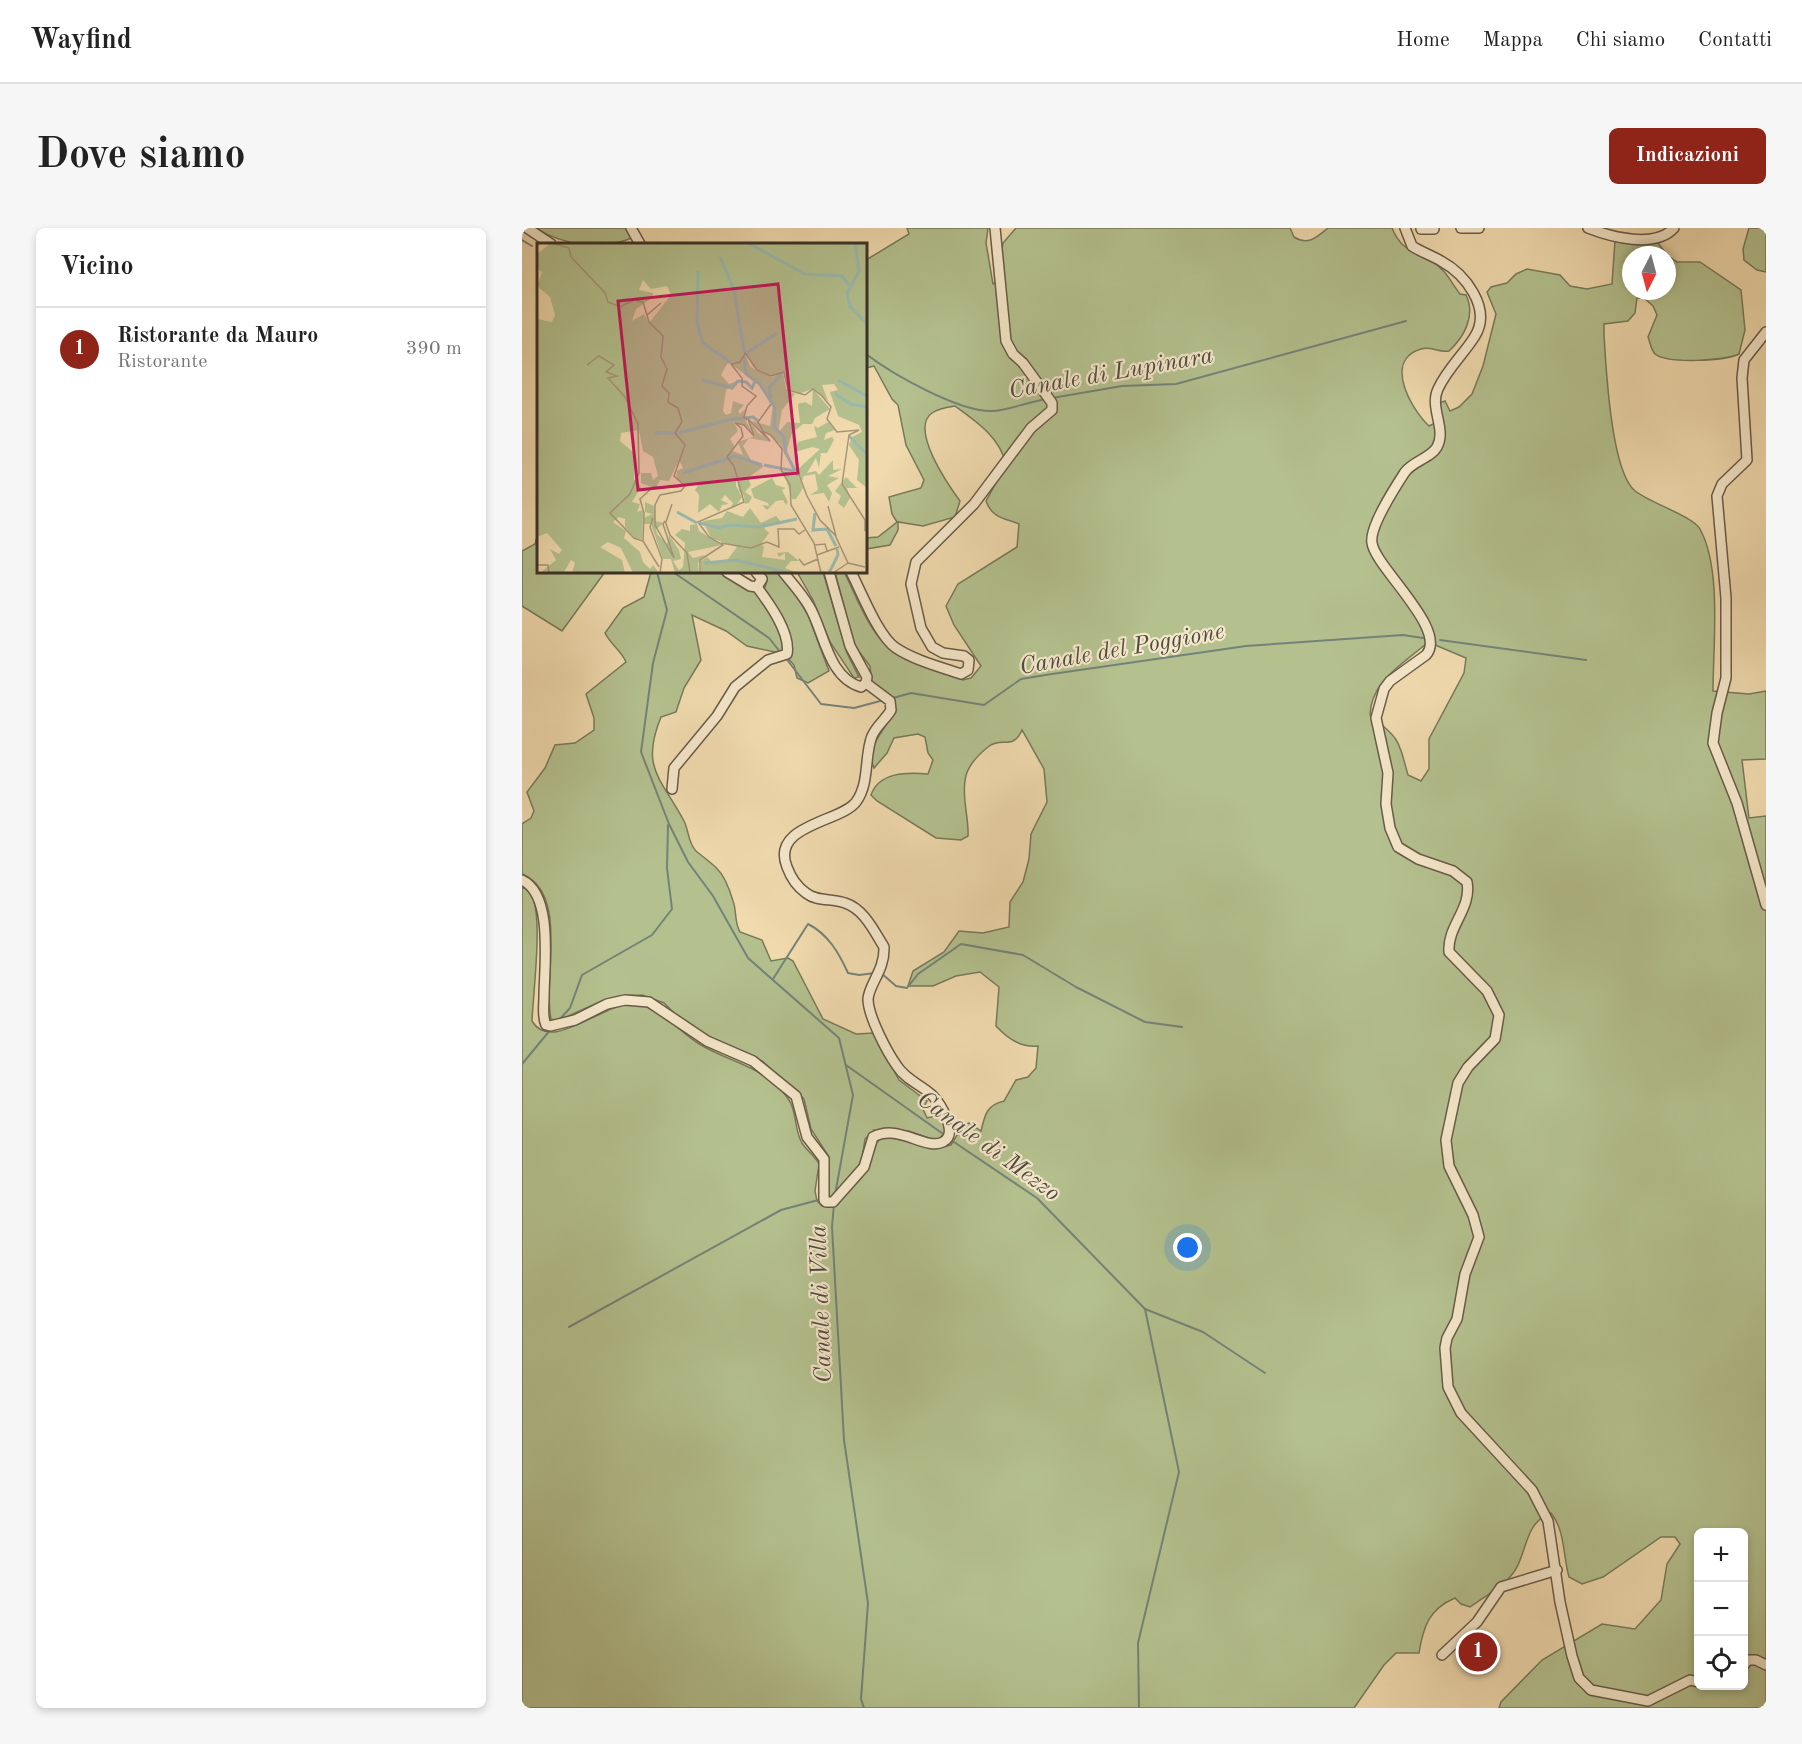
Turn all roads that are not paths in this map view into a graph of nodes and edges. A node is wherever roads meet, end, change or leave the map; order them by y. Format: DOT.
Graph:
graph roads {
  1 [pos="527,228"];
  2 [pos="631,228"];
  3 [pos="995,228"];
  4 [pos="1405,228"];
  5 [pos="1436,228"];
  6 [pos="1461,228"];
  7 [pos="1479,228"];
  8 [pos="1587,228"];
  9 [pos="1674,228"];
  10 [pos="1421,229"];
  11 [pos="550,243"];
  12 [pos="639,243"];
  13 [pos="1766,332"];
  14 [pos="729,573"];
  15 [pos="757,573"];
  16 [pos="784,573"];
  17 [pos="830,573"];
  18 [pos="852,573"];
  19 [pos="757,587"];
  20 [pos="866,683"];
  21 [pos="672,789"];
  22 [pos="522,880"];
  23 [pos="1766,905"];
  24 [pos="1557,1570"];
  25 [pos="1442,1655"];
  26 [pos="1748,1660"];
  27 [pos="1766,1665"];
  28 [pos="1694,1681"];
  1 -- 11 [label="street"];
  2 -- 12 [label="street"];
  3 -- 18 [label="street"];
  4 -- 24 [label="street"];
  5 -- 10 [label="street"];
  6 -- 7 [label="street"];
  8 -- 9 [label="street"];
  13 -- 23 [label="street"];
  14 -- 19 [label="street"];
  15 -- 19 [label="street"];
  16 -- 20 [label="street"];
  17 -- 20 [label="street"];
  19 -- 21 [label="street"];
  20 -- 22 [label="street"];
  24 -- 25 [label="street"];
  24 -- 28 [label="street"];
  26 -- 27 [label="street"];
}
